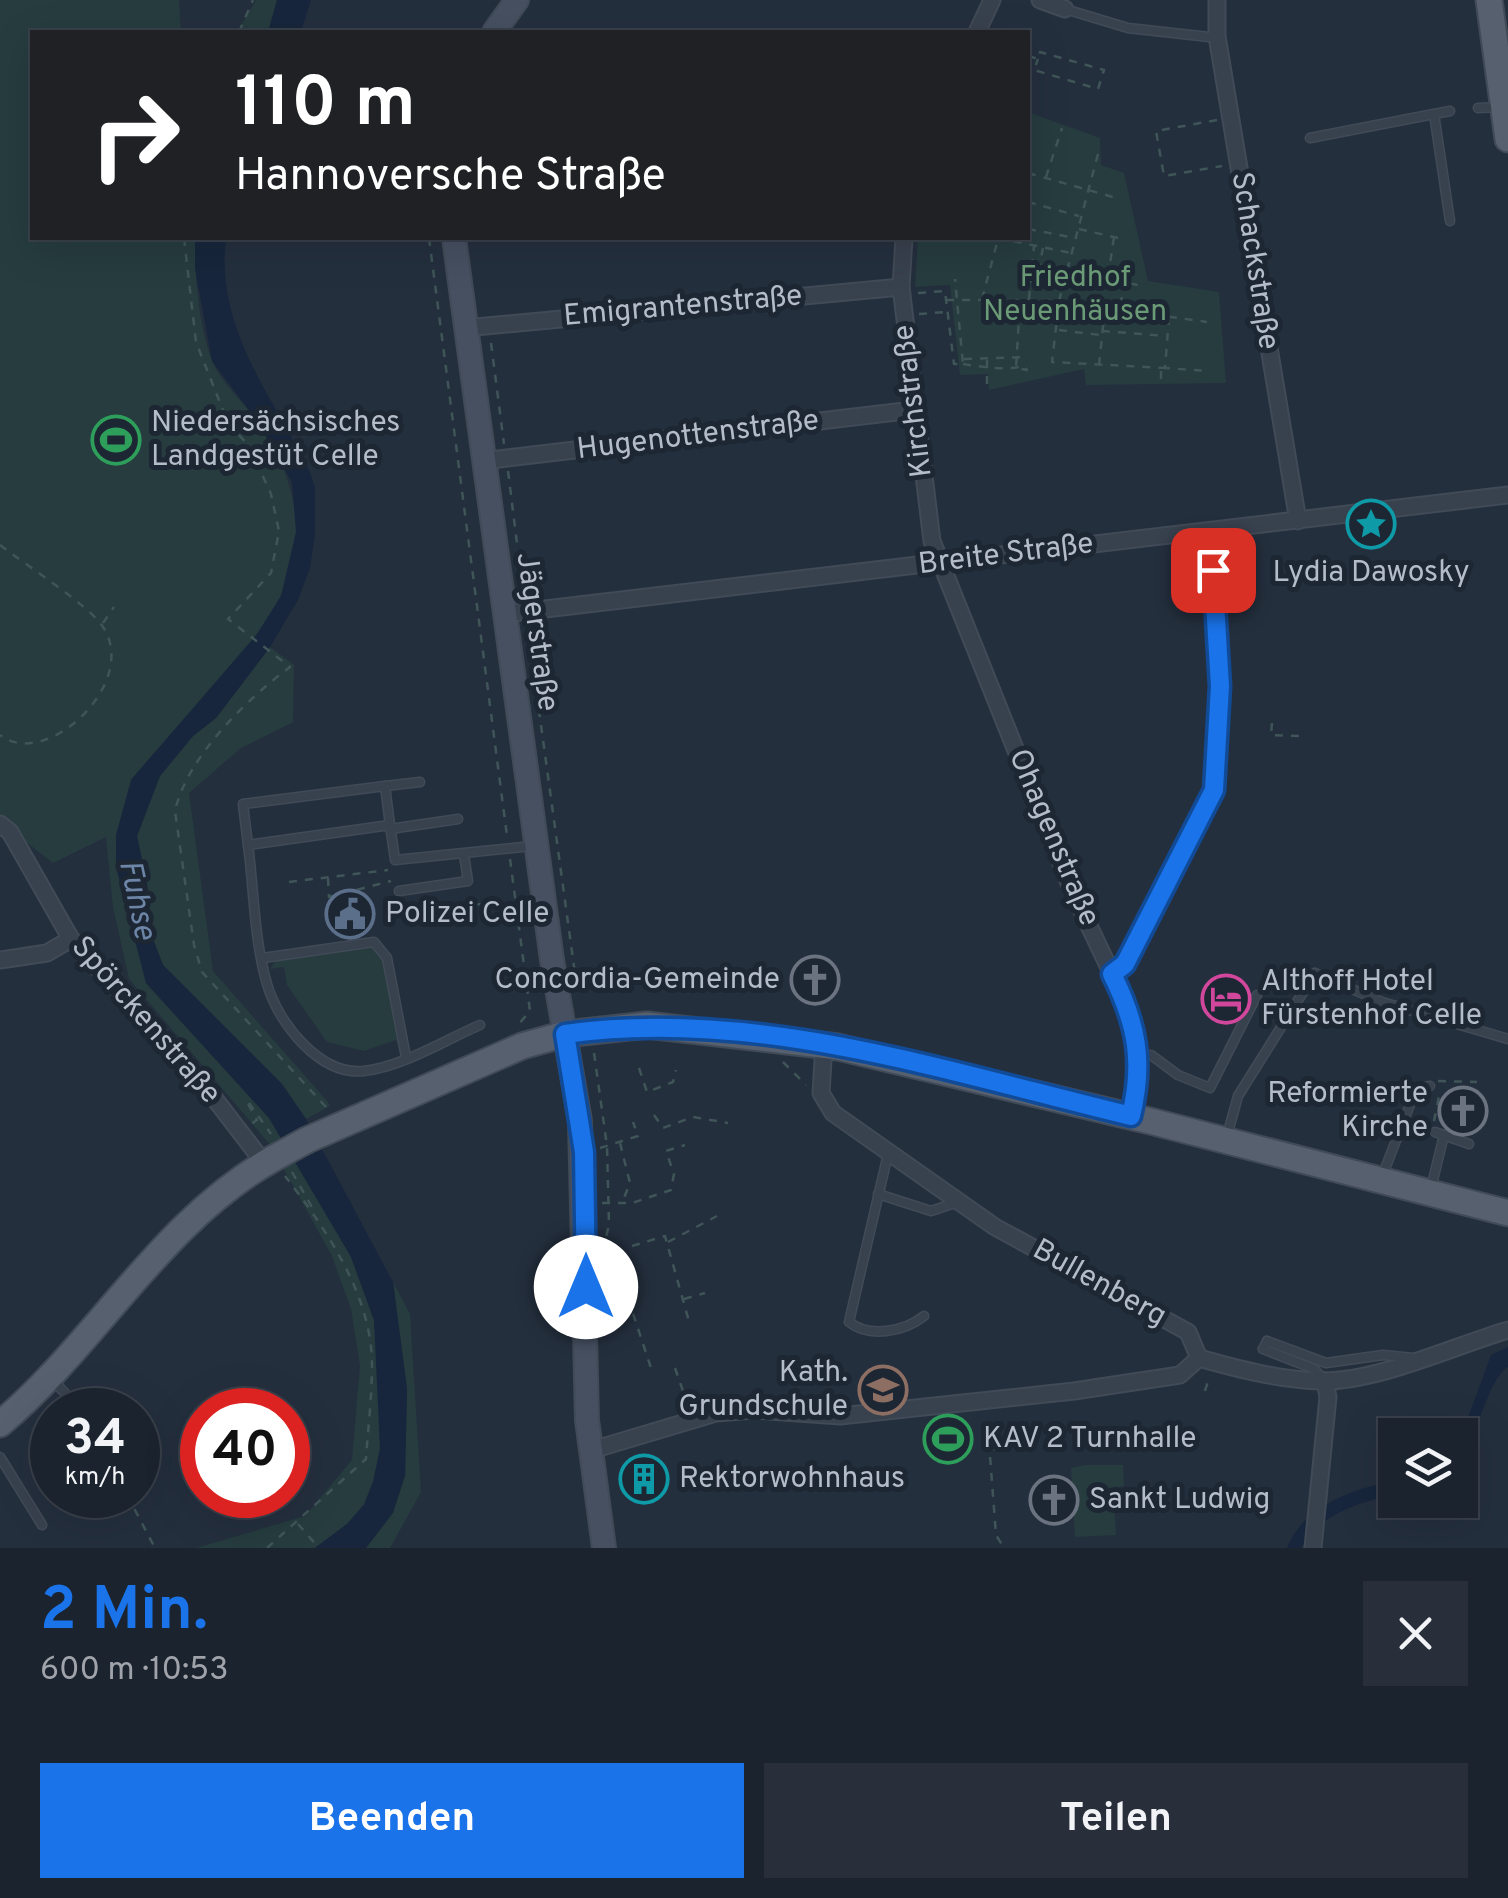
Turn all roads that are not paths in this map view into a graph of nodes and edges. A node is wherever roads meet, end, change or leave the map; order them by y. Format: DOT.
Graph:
graph roads {
  1 [pos="517,0"];
  2 [pos="992,0"];
  3 [pos="1040,0"];
  4 [pos="1217,0"];
  5 [pos="1488,0"];
  6 [pos="1066,9"];
  7 [pos="495,30"];
  8 [pos="978,30"];
  9 [pos="1210,37"];
  10 [pos="1450,111"];
  11 [pos="1434,114"];
  12 [pos="1310,138"];
  13 [pos="1508,139"];
  14 [pos="1450,221"];
  15 [pos="454,240"];
  16 [pos="904,240"];
  17 [pos="901,291"];
  18 [pos="465,328"];
  19 [pos="913,410"];
  20 [pos="482,462"];
  21 [pos="1508,496"];
  22 [pos="1298,521"];
  23 [pos="1208,532"];
  24 [pos="941,563"];
  25 [pos="503,614"];
  26 [pos="420,782"];
  27 [pos="384,786"];
  28 [pos="458,819"];
  29 [pos="0,824"];
  30 [pos="390,827"];
  31 [pos="248,845"];
  32 [pos="536,846"];
  33 [pos="464,855"];
  34 [pos="400,891"];
  35 [pos="71,939"];
  36 [pos="263,958"];
  37 [pos="0,960"];
  38 [pos="1112,974"];
  39 [pos="1257,995"];
  40 [pos="480,1026"];
  41 [pos="565,1034"];
  42 [pos="1508,1039"];
  43 [pos="824,1044"];
  44 [pos="406,1056"];
  45 [pos="1140,1056"];
  46 [pos="1430,1086"];
  47 [pos="1131,1116"];
  48 [pos="1226,1140"];
  49 [pos="1469,1144"];
  50 [pos="888,1154"];
  51 [pos="269,1160"];
  52 [pos="1382,1180"];
  53 [pos="1429,1193"];
  54 [pos="878,1194"];
  55 [pos="958,1202"];
  56 [pos="1503,1209"];
  57 [pos="924,1316"];
  58 [pos="1508,1330"];
  59 [pos="1198,1358"];
  60 [pos="1414,1358"];
  61 [pos="50,1377"];
  62 [pos="1325,1381"];
  63 [pos="60,1388"];
  64 [pos="0,1424"];
  65 [pos="589,1451"];
  66 [pos="0,1457"];
  67 [pos="42,1526"];
  68 [pos="1313,1544"];
  69 [pos="604,1548"];
  1 -- 7 [label="street"];
  2 -- 8 [label="street"];
  3 -- 6 [label="street"];
  4 -- 22 [label="street, Schackstraße"];
  5 -- 13 [label="main road"];
  6 -- 9 [label="lane"];
  10 -- 11 [label="lane"];
  11 -- 12 [label="lane"];
  11 -- 14 [label="lane"];
  15 -- 18 [label="street, Jägerstraße"];
  16 -- 17 [label="street, Kirchstraße"];
  17 -- 18 [label="street, Emigrantenstraße"];
  17 -- 19 [label="street, Kirchstraße"];
  18 -- 20 [label="street, Jägerstraße"];
  19 -- 20 [label="street, Hugenottenstraße"];
  19 -- 24 [label="street, Kirchstraße"];
  20 -- 25 [label="street, Jägerstraße"];
  21 -- 22 [label="street, Breite Straße"];
  22 -- 23 [label="street, Breite Straße"];
  23 -- 24 [label="street, Breite Straße"];
  23 -- 38 [label="street"];
  24 -- 25 [label="street, Breite Straße"];
  24 -- 38 [label="street, Ohagenstraße"];
  25 -- 32 [label="street, Jägerstraße"];
  26 -- 27 [label="lane"];
  27 -- 30 [label="lane"];
  27 -- 31 [label="lane"];
  28 -- 30 [label="lane"];
  29 -- 35 [label="street, Spörckenstraße"];
  30 -- 31 [label="lane"];
  30 -- 33 [label="lane"];
  31 -- 36 [label="lane"];
  32 -- 33 [label="lane"];
  32 -- 41 [label="street, Jägerstraße"];
  33 -- 34 [label="lane"];
  35 -- 37 [label="street"];
  35 -- 51 [label="street, Spörckenstraße"];
  36 -- 44 [label="lane"];
  36 -- 44 [label="lane"];
  38 -- 45 [label="street, Ohagenstraße"];
  39 -- 45 [label="lane"];
  40 -- 44 [label="lane"];
  41 -- 43 [label="main road"];
  41 -- 51 [label="main road, bridge"];
  41 -- 65 [label="street, Jägerstraße"];
  42 -- 48 [label="lane"];
  43 -- 47 [label="main road"];
  43 -- 50 [label="street, Bullenberg"];
  45 -- 47 [label="street, Ohagenstraße"];
  46 -- 52 [label="lane"];
  47 -- 48 [label="main road"];
  48 -- 52 [label="main road"];
  49 -- 53 [label="lane"];
  50 -- 54 [label="lane"];
  50 -- 55 [label="street, Bullenberg"];
  51 -- 61 [label="main road"];
  52 -- 53 [label="main road"];
  53 -- 56 [label="main road"];
  54 -- 55 [label="lane"];
  54 -- 57 [label="lane"];
  55 -- 59 [label="street, Bullenberg"];
  58 -- 60 [label="street"];
  59 -- 62 [label="street"];
  59 -- 65 [label="street"];
  60 -- 62 [label="street"];
  60 -- 62 [label="lane"];
  61 -- 63 [label="lane"];
  61 -- 64 [label="main road"];
  62 -- 68 [label="street"];
  65 -- 69 [label="street, Jägerstraße"];
  66 -- 67 [label="lane"];
}
